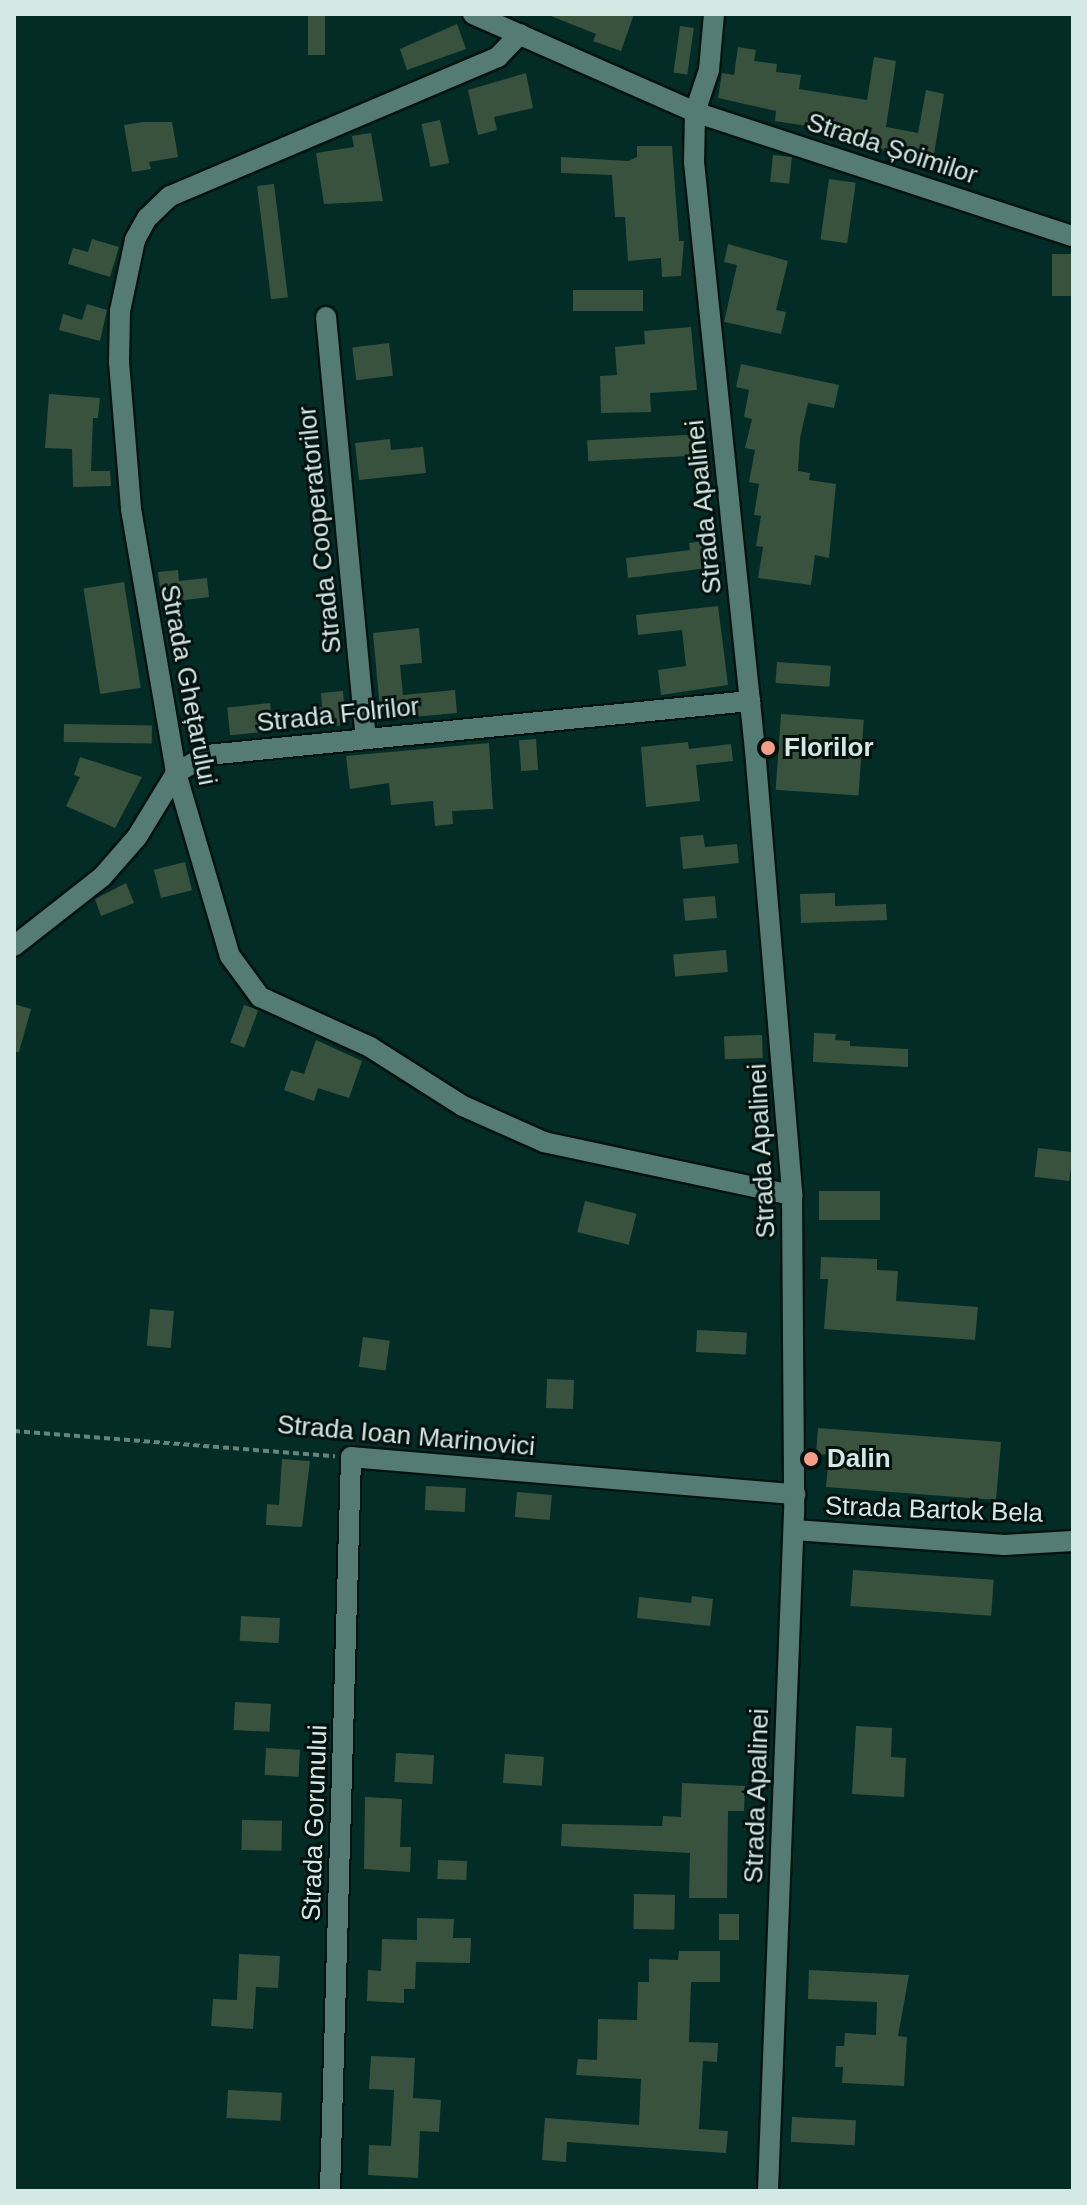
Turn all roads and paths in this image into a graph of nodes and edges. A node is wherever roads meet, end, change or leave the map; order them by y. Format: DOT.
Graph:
graph roads {
  1 [pos="473,14"];
  2 [pos="714,14"];
  3 [pos="520,34"];
  4 [pos="695,112"];
  5 [pos="1073,236"];
  6 [pos="326,317"];
  7 [pos="750,701"];
  8 [pos="366,737"];
  9 [pos="176,773"];
  10 [pos="14,946"];
  11 [pos="792,1195"];
  12 [pos="14,1431"];
  13 [pos="351,1457"];
  14 [pos="795,1494"];
  15 [pos="794,1530"];
  16 [pos="1073,1541"];
  17 [pos="330,2191"];
  18 [pos="768,2191"];
  1 -- 3 [label="street, Strada Șoimilor"];
  2 -- 4 [label="street, Strada Apalinei"];
  3 -- 4 [label="street, Strada Șoimilor"];
  3 -- 9 [label="street, Strada Ghețarului"];
  4 -- 5 [label="street, Strada Șoimilor"];
  4 -- 7 [label="street, Strada Apalinei"];
  6 -- 8 [label="street, Strada Cooperatorilor"];
  7 -- 8 [label="street, Strada Folrilor"];
  7 -- 11 [label="street, Strada Apalinei"];
  8 -- 9 [label="street, Strada Folrilor"];
  9 -- 10 [label="street, Strada Folrilor"];
  9 -- 11 [label="street, Strada Ghețarului"];
  11 -- 14 [label="street, Strada Apalinei"];
  12 -- 13 [label="path, Strada Ioan Marinovici"];
  13 -- 14 [label="street, Strada Ioan Marinovici"];
  13 -- 17 [label="street, Strada Gorunului"];
  14 -- 15 [label="street, Strada Apalinei"];
  15 -- 16 [label="street, Strada Bartok Bela"];
  15 -- 18 [label="street, Strada Apalinei"];
}
